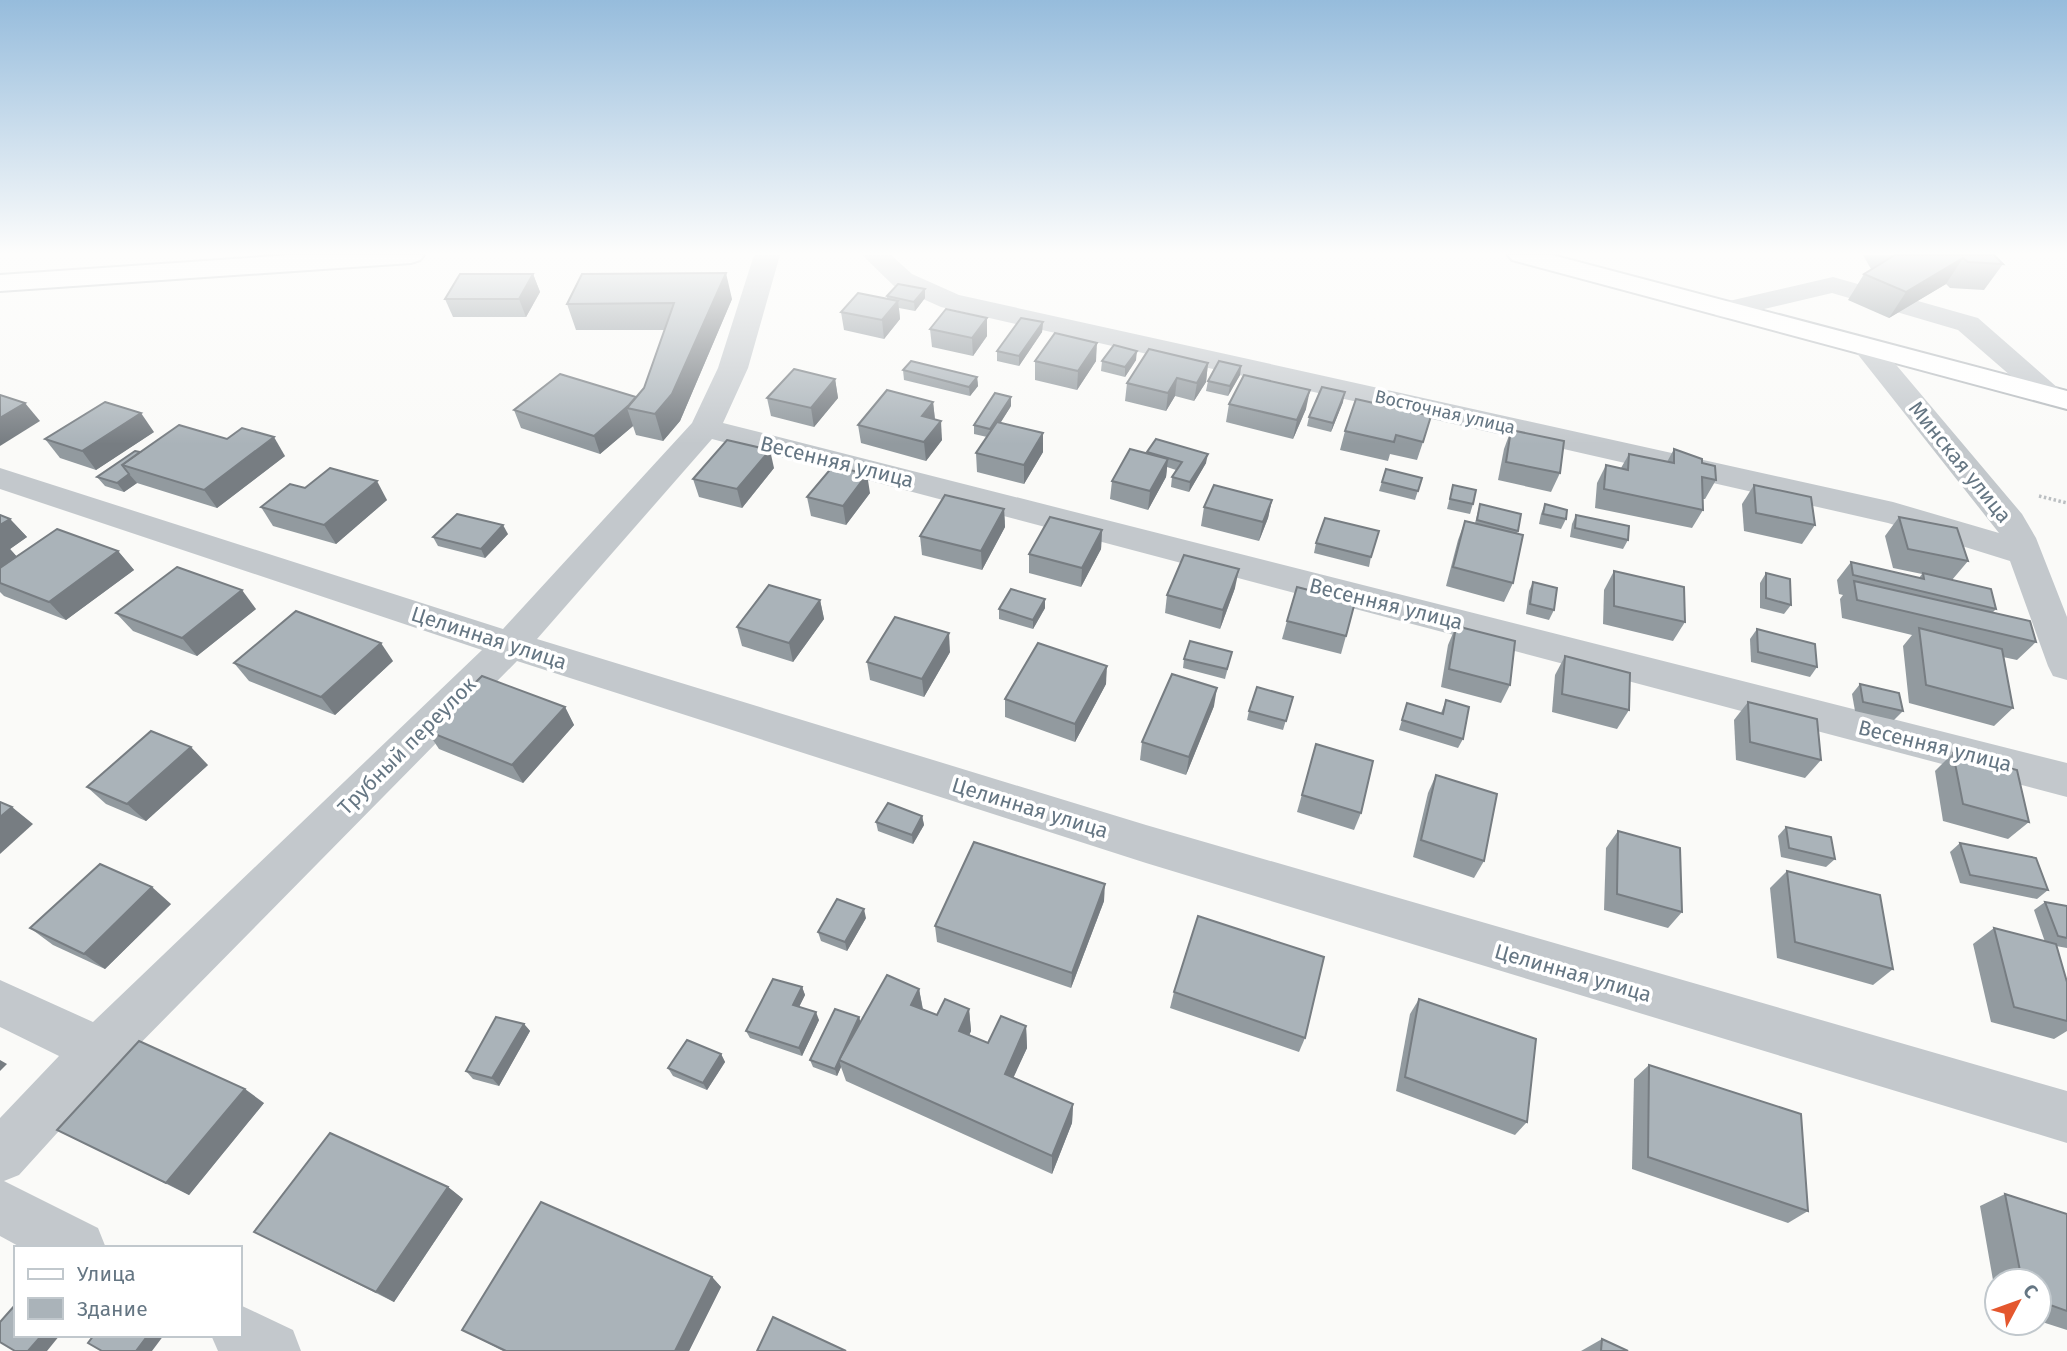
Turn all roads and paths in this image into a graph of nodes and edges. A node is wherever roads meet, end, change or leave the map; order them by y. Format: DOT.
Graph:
graph roads {
  1 [pos="747,318"];
  2 [pos="1027,318"];
  3 [pos="1756,318"];
  4 [pos="1947,318"];
  5 [pos="1866,347"];
  6 [pos="2059,398"];
  7 [pos="705,428"];
  8 [pos="0,478"];
  9 [pos="2025,552"];
  10 [pos="510,645"];
  11 [pos="2067,666"];
  12 [pos="2067,780"];
  13 [pos="0,1003"];
  14 [pos="99,1050"];
  15 [pos="2067,1117"];
  16 [pos="0,1156"];
  17 [pos="0,1206"];
  18 [pos="74,1246"];
  19 [pos="242,1335"];
  20 [pos="272,1351"];
  1 -- 7 [label="street, Трубный переулок"];
  2 -- 9 [label="street, Восточная улица"];
  3 -- 5 [label="main road"];
  4 -- 6 [label="street"];
  5 -- 6 [label="main road"];
  5 -- 9 [label="street, Минская улица"];
  7 -- 10 [label="street, Трубный переулок"];
  7 -- 12 [label="street, Весенняя улица"];
  8 -- 10 [label="street, Целинная улица"];
  9 -- 11 [label="street, Минская улица"];
  10 -- 14 [label="street, Трубный переулок"];
  10 -- 15 [label="street, Целинная улица"];
  13 -- 14 [label="street"];
  14 -- 16 [label="street, Трубный переулок"];
  17 -- 18 [label="street"];
  19 -- 20 [label="street"];
}
